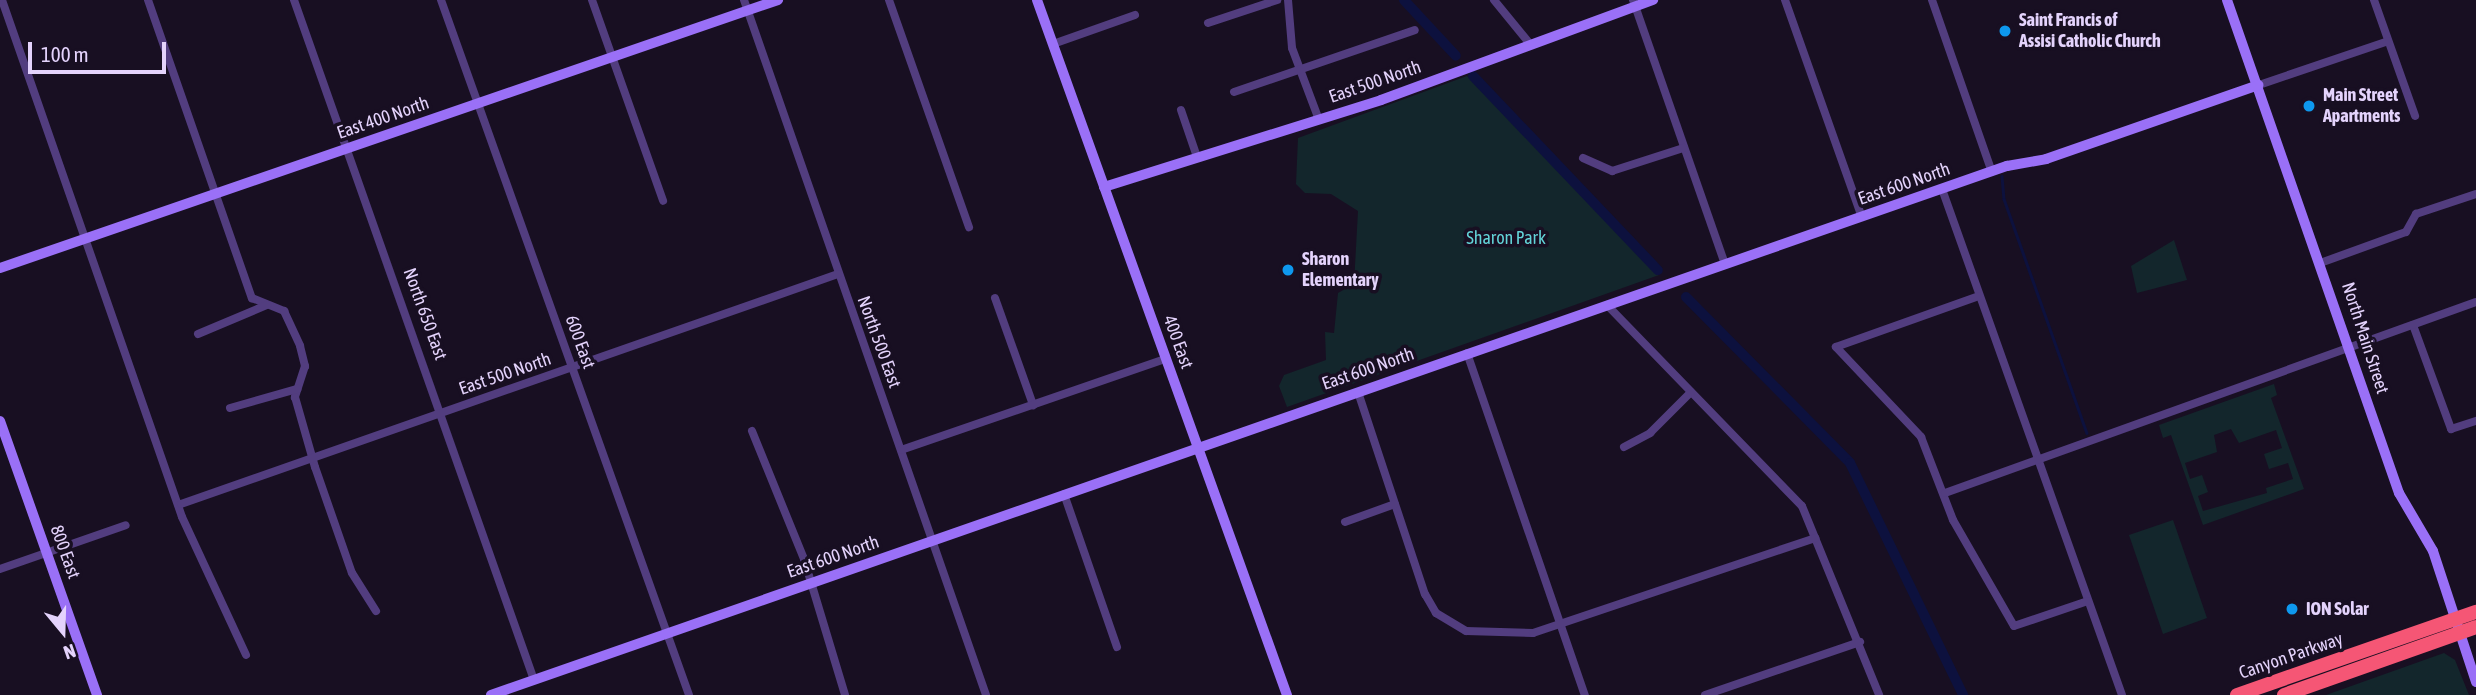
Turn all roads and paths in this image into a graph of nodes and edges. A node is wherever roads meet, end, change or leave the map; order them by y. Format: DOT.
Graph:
graph roads {
  1 [pos="2,0"];
  2 [pos="148,0"];
  3 [pos="294,0"];
  4 [pos="441,0"];
  5 [pos="592,0"];
  6 [pos="778,0"];
  7 [pos="890,0"];
  8 [pos="1037,0"];
  9 [pos="1277,0"];
  10 [pos="1288,0"];
  11 [pos="1494,0"];
  12 [pos="1653,0"];
  13 [pos="1785,0"];
  14 [pos="1932,0"];
  15 [pos="2227,0"];
  16 [pos="2374,0"];
  17 [pos="1634,3"];
  18 [pos="746,5"];
  19 [pos="1135,15"];
  20 [pos="1208,23"];
  21 [pos="1415,30"];
  22 [pos="2388,41"];
  23 [pos="1053,44"];
  24 [pos="1530,44"];
  25 [pos="612,57"];
  26 [pos="1300,69"];
  27 [pos="2259,85"];
  28 [pos="1234,92"];
  29 [pos="478,103"];
  30 [pos="1181,110"];
  31 [pos="2415,116"];
  32 [pos="1319,120"];
  33 [pos="1683,148"];
  34 [pos="348,149"];
  35 [pos="1197,158"];
  36 [pos="1583,158"];
  37 [pos="1993,172"];
  38 [pos="1104,187"];
  39 [pos="1942,190"];
  40 [pos="216,194"];
  41 [pos="2476,194"];
  42 [pos="663,201"];
  43 [pos="1862,217"];
  44 [pos="969,227"];
  45 [pos="86,240"];
  46 [pos="2323,262"];
  47 [pos="1725,264"];
  48 [pos="0,268"];
  49 [pos="838,274"];
  50 [pos="1979,296"];
  51 [pos="995,298"];
  52 [pos="2476,302"];
  53 [pos="267,305"];
  54 [pos="1607,305"];
  55 [pos="2413,325"];
  56 [pos="198,334"];
  57 [pos="2349,349"];
  58 [pos="1466,354"];
  59 [pos="1166,359"];
  60 [pos="572,367"];
  61 [pos="296,389"];
  62 [pos="1357,392"];
  63 [pos="1690,392"];
  64 [pos="1033,405"];
  65 [pos="230,408"];
  66 [pos="444,414"];
  67 [pos="0,421"];
  68 [pos="2476,421"];
  69 [pos="752,430"];
  70 [pos="1197,447"];
  71 [pos="1624,447"];
  72 [pos="901,450"];
  73 [pos="314,459"];
  74 [pos="2038,461"];
  75 [pos="1945,493"];
  76 [pos="1064,494"];
  77 [pos="181,504"];
  78 [pos="1395,504"];
  79 [pos="1345,522"];
  80 [pos="126,525"];
  81 [pos="1815,538"];
  82 [pos="932,540"];
  83 [pos="47,552"];
  84 [pos="0,569"];
  85 [pos="809,584"];
  86 [pos="2088,601"];
  87 [pos="376,611"];
  88 [pos="2476,612"];
  89 [pos="1561,624"];
  90 [pos="2456,626"];
  91 [pos="2476,627"];
  92 [pos="667,633"];
  93 [pos="1860,642"];
  94 [pos="1117,648"];
  95 [pos="246,655"];
  96 [pos="534,680"];
  97 [pos="2476,682"];
  98 [pos="2313,690"];
  99 [pos="97,695"];
  100 [pos="491,695"];
  101 [pos="689,695"];
  102 [pos="845,695"];
  103 [pos="986,695"];
  104 [pos="1287,695"];
  105 [pos="1585,695"];
  106 [pos="1705,695"];
  107 [pos="1880,695"];
  108 [pos="2122,695"];
  109 [pos="2237,695"];
  110 [pos="2284,695"];
  1 -- 45 [label="street"];
  2 -- 40 [label="street"];
  3 -- 34 [label="street, North 650 East"];
  4 -- 29 [label="street, 600 East"];
  5 -- 25 [label="street"];
  6 -- 18 [label="street, East 400 North"];
  7 -- 44 [label="street"];
  8 -- 23 [label="street, 400 East"];
  9 -- 20 [label="street"];
  10 -- 26 [label="street"];
  11 -- 24 [label="street"];
  12 -- 17 [label="street, East 500 North"];
  13 -- 43 [label="street"];
  14 -- 37 [label="street"];
  15 -- 27 [label="street, North Main Street"];
  16 -- 22 [label="street"];
  17 -- 24 [label="street, East 500 North"];
  17 -- 33 [label="street"];
  18 -- 25 [label="street, East 400 North"];
  18 -- 49 [label="street, North 500 East"];
  19 -- 23 [label="street"];
  21 -- 26 [label="street"];
  22 -- 27 [label="street"];
  22 -- 31 [label="street"];
  23 -- 38 [label="street, 400 East"];
  24 -- 32 [label="street, East 500 North"];
  25 -- 29 [label="street, East 400 North"];
  25 -- 42 [label="street"];
  26 -- 28 [label="street"];
  26 -- 32 [label="street"];
  27 -- 37 [label="street, East 600 North"];
  27 -- 46 [label="street, North Main Street"];
  29 -- 34 [label="street, East 400 North"];
  29 -- 60 [label="street, 600 East"];
  30 -- 35 [label="street"];
  32 -- 35 [label="street, East 500 North"];
  33 -- 36 [label="street"];
  33 -- 47 [label="street"];
  34 -- 40 [label="street, East 400 North"];
  34 -- 66 [label="street, North 650 East"];
  35 -- 38 [label="street, East 500 North"];
  37 -- 39 [label="street, East 600 North"];
  38 -- 59 [label="street, 400 East"];
  39 -- 43 [label="street, East 600 North"];
  39 -- 50 [label="street"];
  40 -- 45 [label="street, East 400 North"];
  40 -- 53 [label="street"];
  41 -- 46 [label="street"];
  43 -- 47 [label="street, East 600 North"];
  45 -- 48 [label="street, East 400 North"];
  45 -- 77 [label="street"];
  46 -- 57 [label="street, North Main Street"];
  47 -- 54 [label="street, East 600 North"];
  49 -- 60 [label="street, East 500 North"];
  49 -- 72 [label="street, North 500 East"];
  50 -- 74 [label="street"];
  50 -- 75 [label="street"];
  51 -- 64 [label="street"];
  52 -- 55 [label="street"];
  53 -- 56 [label="street"];
  53 -- 61 [label="street"];
  54 -- 58 [label="street, East 600 North"];
  54 -- 63 [label="street"];
  55 -- 57 [label="street"];
  55 -- 68 [label="street"];
  57 -- 74 [label="street"];
  57 -- 90 [label="street, North Main Street"];
  58 -- 62 [label="street, East 600 North"];
  58 -- 89 [label="street"];
  59 -- 64 [label="street"];
  59 -- 70 [label="street, 400 East"];
  60 -- 66 [label="street, East 500 North"];
  60 -- 92 [label="street, 600 East"];
  61 -- 65 [label="street"];
  61 -- 73 [label="street"];
  62 -- 70 [label="street, East 600 North"];
  62 -- 78 [label="street"];
  63 -- 71 [label="street"];
  63 -- 81 [label="street"];
  64 -- 72 [label="street"];
  66 -- 73 [label="street, East 500 North"];
  66 -- 96 [label="street, North 650 East"];
  67 -- 83 [label="street, 800 East"];
  69 -- 85 [label="street"];
  70 -- 76 [label="street, East 600 North"];
  70 -- 104 [label="street, 400 East"];
  72 -- 82 [label="street, North 500 East"];
  73 -- 77 [label="street, East 500 North"];
  73 -- 87 [label="street"];
  74 -- 75 [label="street"];
  74 -- 86 [label="street"];
  75 -- 86 [label="street"];
  76 -- 82 [label="street, East 600 North"];
  76 -- 94 [label="street"];
  77 -- 95 [label="street"];
  78 -- 79 [label="street"];
  78 -- 89 [label="street"];
  80 -- 83 [label="street"];
  81 -- 89 [label="street"];
  81 -- 93 [label="street"];
  82 -- 85 [label="street, East 600 North"];
  82 -- 103 [label="street, North 500 East"];
  83 -- 84 [label="street"];
  83 -- 99 [label="street, 800 East"];
  85 -- 92 [label="street, East 600 North"];
  85 -- 102 [label="street"];
  86 -- 108 [label="street"];
  88 -- 90 [label="highway, Canyon Parkway"];
  89 -- 105 [label="street"];
  90 -- 91 [label="highway, Canyon Parkway"];
  90 -- 97 [label="street, North Main Street"];
  90 -- 98 [label="highway, Canyon Parkway"];
  90 -- 109 [label="highway, Canyon Parkway"];
  92 -- 96 [label="street, East 600 North"];
  92 -- 101 [label="street, 600 East"];
  93 -- 106 [label="street"];
  93 -- 107 [label="street"];
  96 -- 100 [label="street, East 600 North"];
  98 -- 110 [label="highway, Canyon Parkway"];
}
